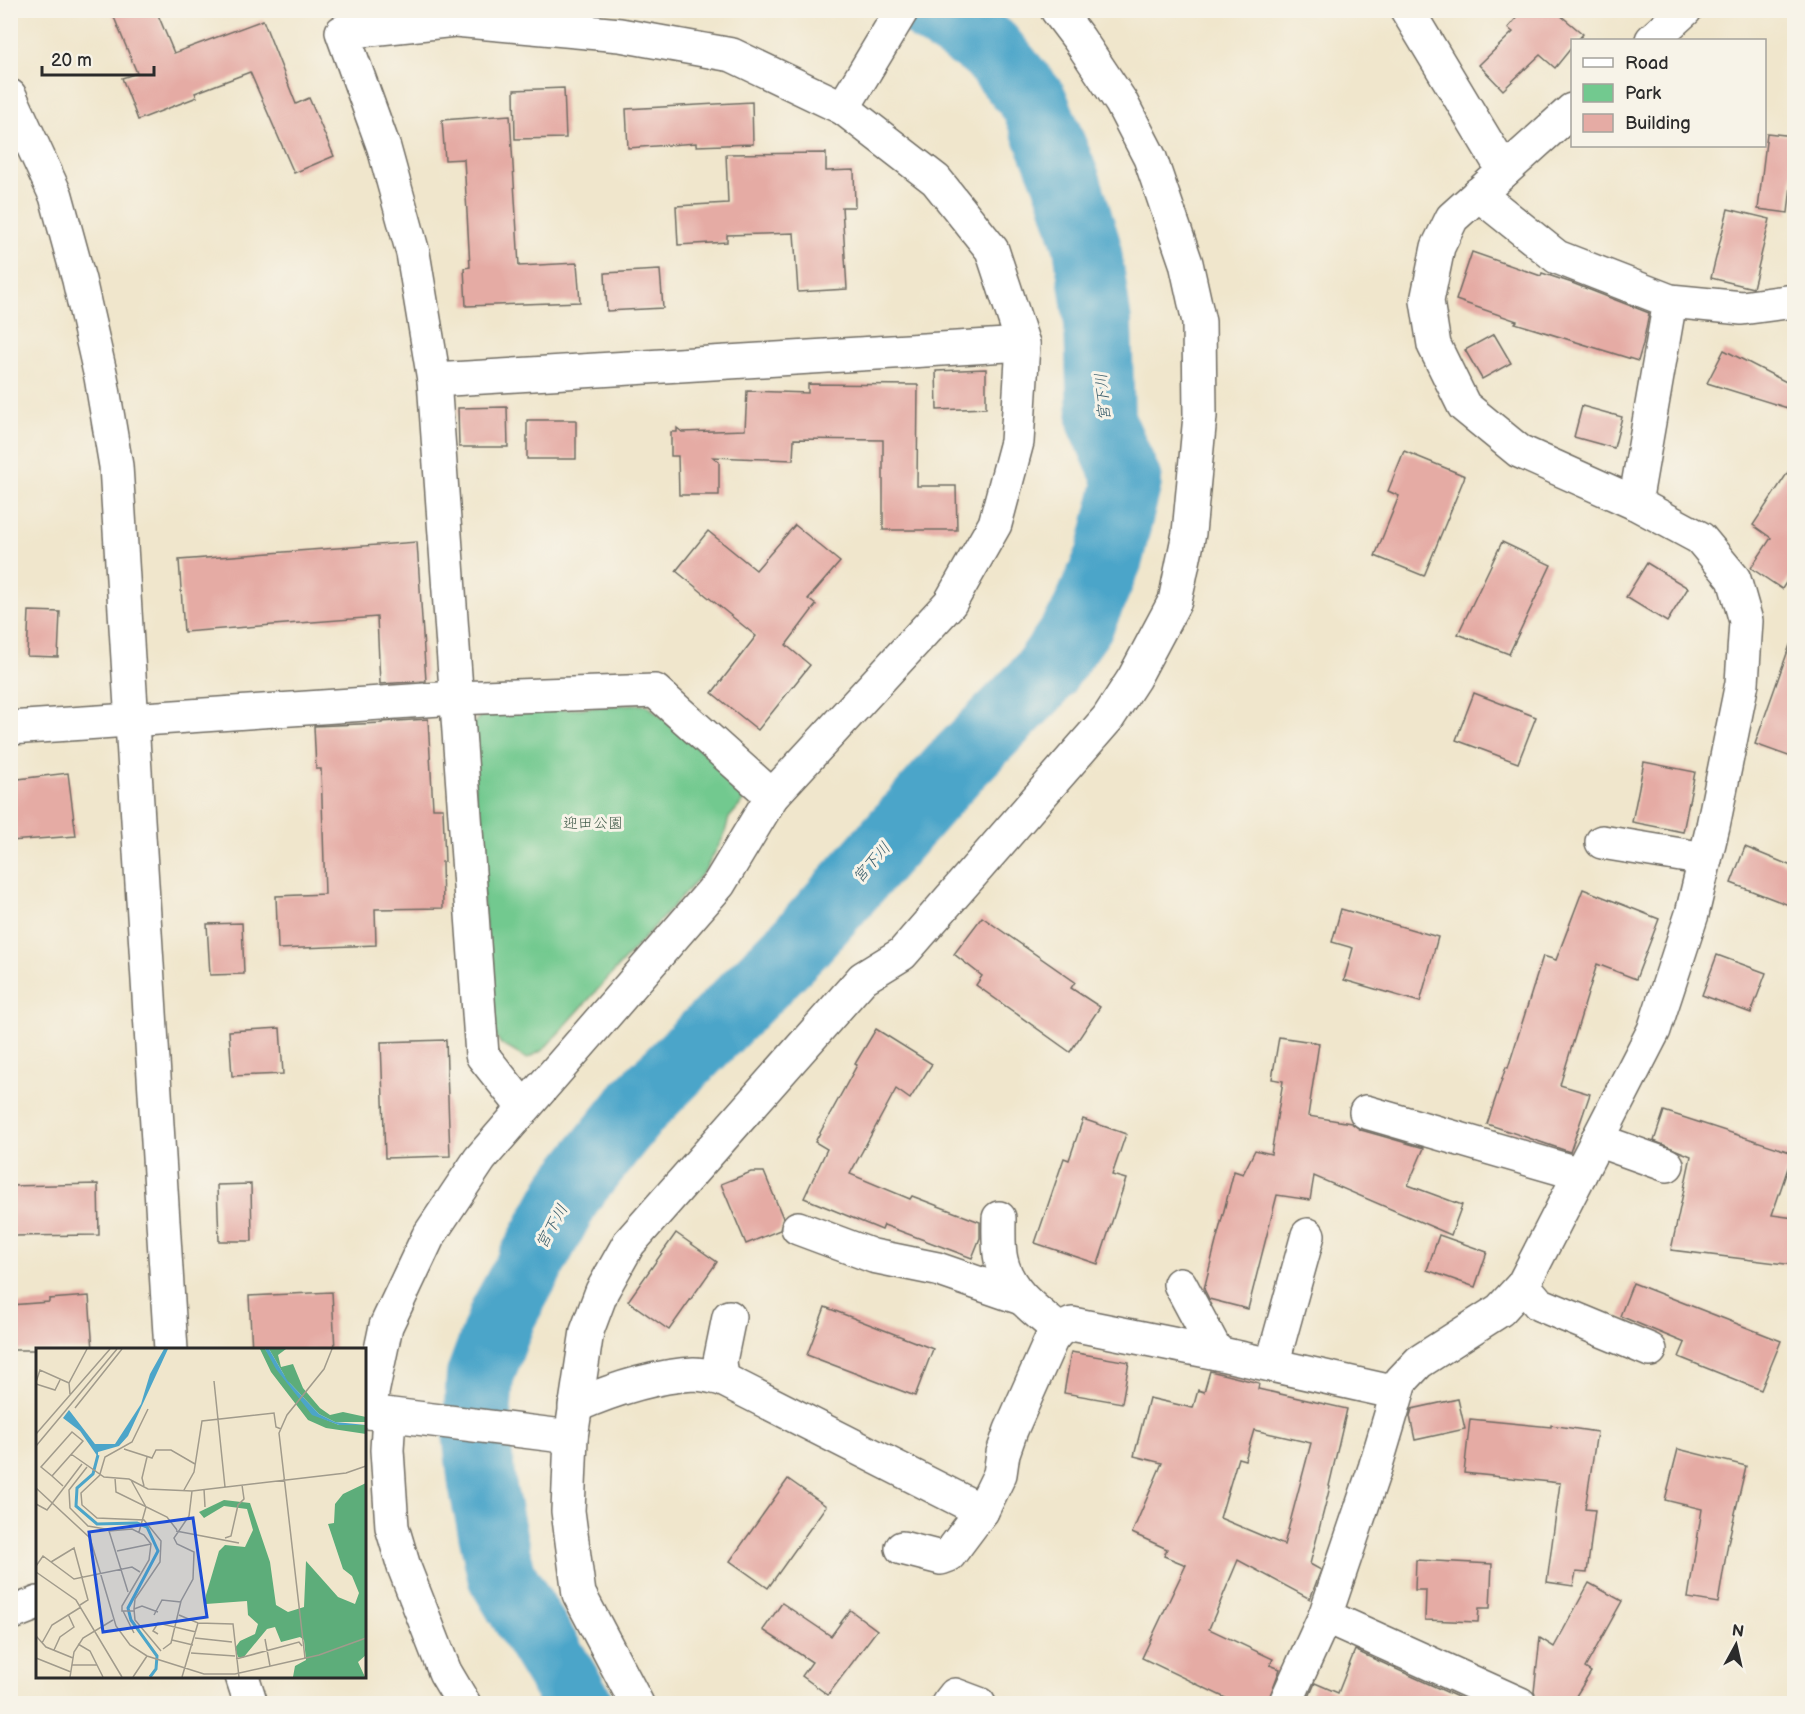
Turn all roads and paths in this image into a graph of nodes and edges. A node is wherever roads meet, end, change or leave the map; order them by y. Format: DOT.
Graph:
graph roads {
  1 [pos="902,10"];
  2 [pos="1057,10"];
  3 [pos="1407,10"];
  4 [pos="1685,10"];
  5 [pos="1653,39"];
  6 [pos="10,96"];
  7 [pos="848,100"];
  8 [pos="1571,111"];
  9 [pos="1504,171"];
  10 [pos="1478,194"];
  11 [pos="1670,301"];
  12 [pos="1794,301"];
  13 [pos="1023,344"];
  14 [pos="434,380"];
  15 [pos="1635,504"];
  16 [pos="455,698"];
  17 [pos="131,720"];
  18 [pos="10,728"];
  19 [pos="772,796"];
  20 [pos="1602,842"];
  21 [pos="1705,859"];
  22 [pos="524,1108"];
  23 [pos="1366,1112"];
  24 [pos="1597,1140"];
  25 [pos="1667,1164"];
  26 [pos="1580,1174"];
  27 [pos="999,1218"];
  28 [pos="798,1228"];
  29 [pos="1308,1234"];
  30 [pos="1180,1284"];
  31 [pos="1523,1285"];
  32 [pos="1022,1298"];
  33 [pos="729,1317"];
  34 [pos="1059,1330"];
  35 [pos="171,1348"];
  36 [pos="1650,1350"];
  37 [pos="1218,1353"];
  38 [pos="1272,1365"];
  39 [pos="722,1379"];
  40 [pos="1397,1393"];
  41 [pos="395,1416"];
  42 [pos="568,1426"];
  43 [pos="982,1511"];
  44 [pos="902,1548"];
  45 [pos="36,1604"];
  46 [pos="10,1614"];
  47 [pos="1325,1616"];
  48 [pos="242,1678"];
  49 [pos="251,1704"];
  50 [pos="464,1704"];
  51 [pos="637,1704"];
  52 [pos="948,1704"];
  53 [pos="979,1704"];
  54 [pos="1285,1704"];
  55 [pos="1520,1704"];
  1 -- 7 [label="street"];
  2 -- 42 [label="street"];
  3 -- 9 [label="street"];
  4 -- 5 [label="street"];
  6 -- 17 [label="street"];
  7 -- 13 [label="street"];
  7 -- 14 [label="street"];
  8 -- 9 [label="street"];
  9 -- 10 [label="street"];
  10 -- 11 [label="street"];
  10 -- 15 [label="street"];
  11 -- 12 [label="street"];
  11 -- 15 [label="street"];
  13 -- 14 [label="street"];
  13 -- 19 [label="street"];
  14 -- 16 [label="street"];
  15 -- 21 [label="street"];
  16 -- 17 [label="street"];
  16 -- 19 [label="street"];
  16 -- 22 [label="street"];
  17 -- 18 [label="street"];
  17 -- 35 [label="street"];
  19 -- 22 [label="street"];
  20 -- 21 [label="street"];
  21 -- 24 [label="street"];
  22 -- 41 [label="street"];
  23 -- 26 [label="street"];
  24 -- 25 [label="street"];
  24 -- 26 [label="street"];
  26 -- 31 [label="street"];
  27 -- 32 [label="street"];
  28 -- 32 [label="street"];
  29 -- 38 [label="street"];
  30 -- 37 [label="street"];
  31 -- 36 [label="street"];
  31 -- 40 [label="street"];
  32 -- 34 [label="street"];
  33 -- 39 [label="street"];
  34 -- 37 [label="street"];
  34 -- 43 [label="street"];
  37 -- 38 [label="street"];
  38 -- 40 [label="street"];
  39 -- 42 [label="street"];
  39 -- 43 [label="street"];
  40 -- 47 [label="street"];
  41 -- 42 [label="street"];
  41 -- 50 [label="street"];
  42 -- 51 [label="street"];
  43 -- 44 [label="street"];
  45 -- 46 [label="street"];
  47 -- 54 [label="street"];
  47 -- 55 [label="street"];
  48 -- 49 [label="street"];
  52 -- 53 [label="street"];
}
